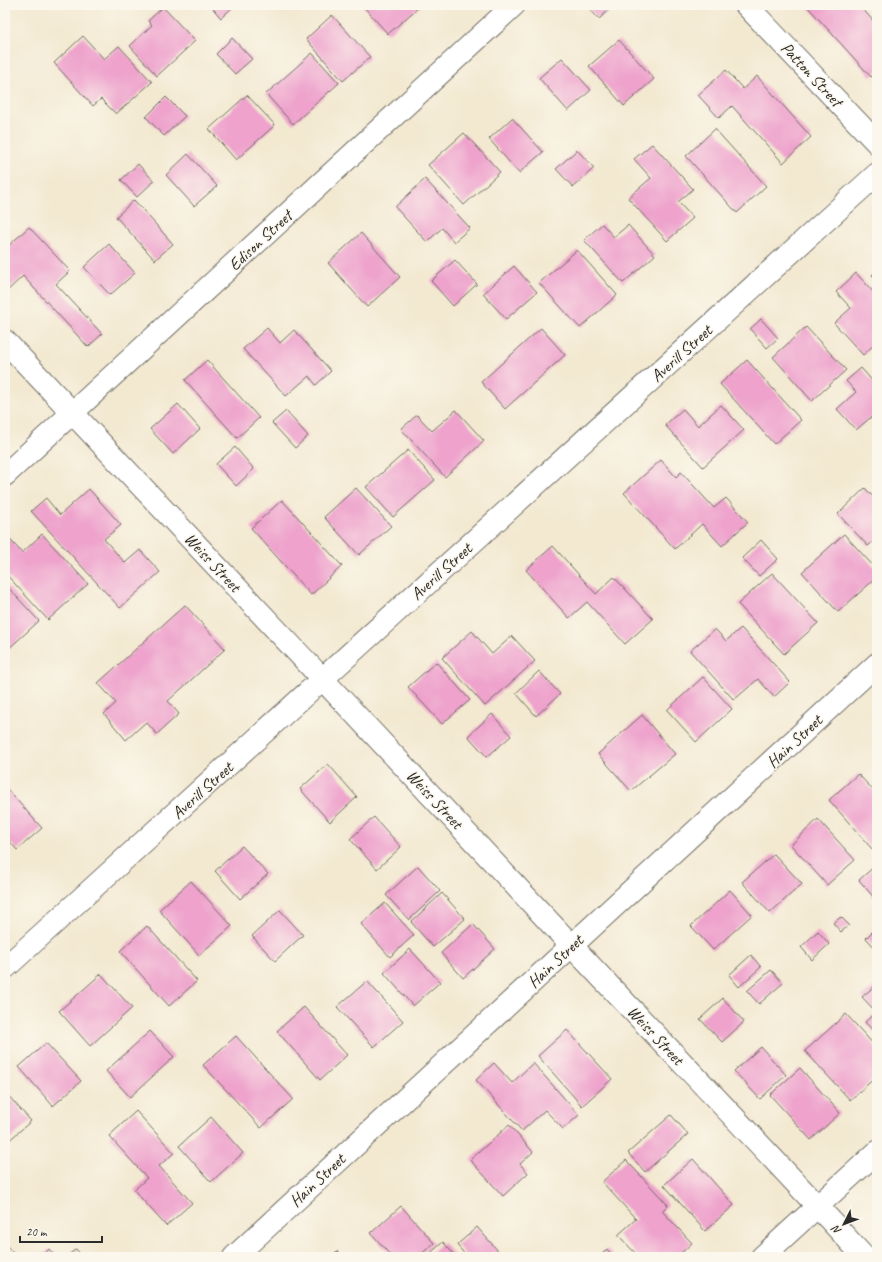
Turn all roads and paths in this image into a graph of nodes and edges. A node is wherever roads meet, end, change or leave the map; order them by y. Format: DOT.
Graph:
graph roads {
  1 [pos="514,5"];
  2 [pos="746,5"];
  3 [pos="877,143"];
  4 [pos="877,174"];
  5 [pos="5,340"];
  6 [pos="73,413"];
  7 [pos="5,475"];
  8 [pos="877,664"];
  9 [pos="323,679"];
  10 [pos="571,946"];
  11 [pos="5,968"];
  12 [pos="877,1152"];
  13 [pos="818,1206"];
  14 [pos="234,1257"];
  15 [pos="762,1257"];
  16 [pos="864,1257"];
  1 -- 6 [label="street, Edison Street"];
  2 -- 3 [label="street, Patton Street"];
  4 -- 9 [label="street, Averill Street"];
  5 -- 6 [label="street, Weiss Street"];
  6 -- 7 [label="street, Edison Street"];
  6 -- 9 [label="street, Weiss Street"];
  8 -- 10 [label="street, Hain Street"];
  9 -- 10 [label="street, Weiss Street"];
  9 -- 11 [label="street, Averill Street"];
  10 -- 13 [label="street, Weiss Street"];
  10 -- 14 [label="street, Hain Street"];
  12 -- 13 [label="street"];
  13 -- 15 [label="street"];
  13 -- 16 [label="street, Weiss Street"];
}
